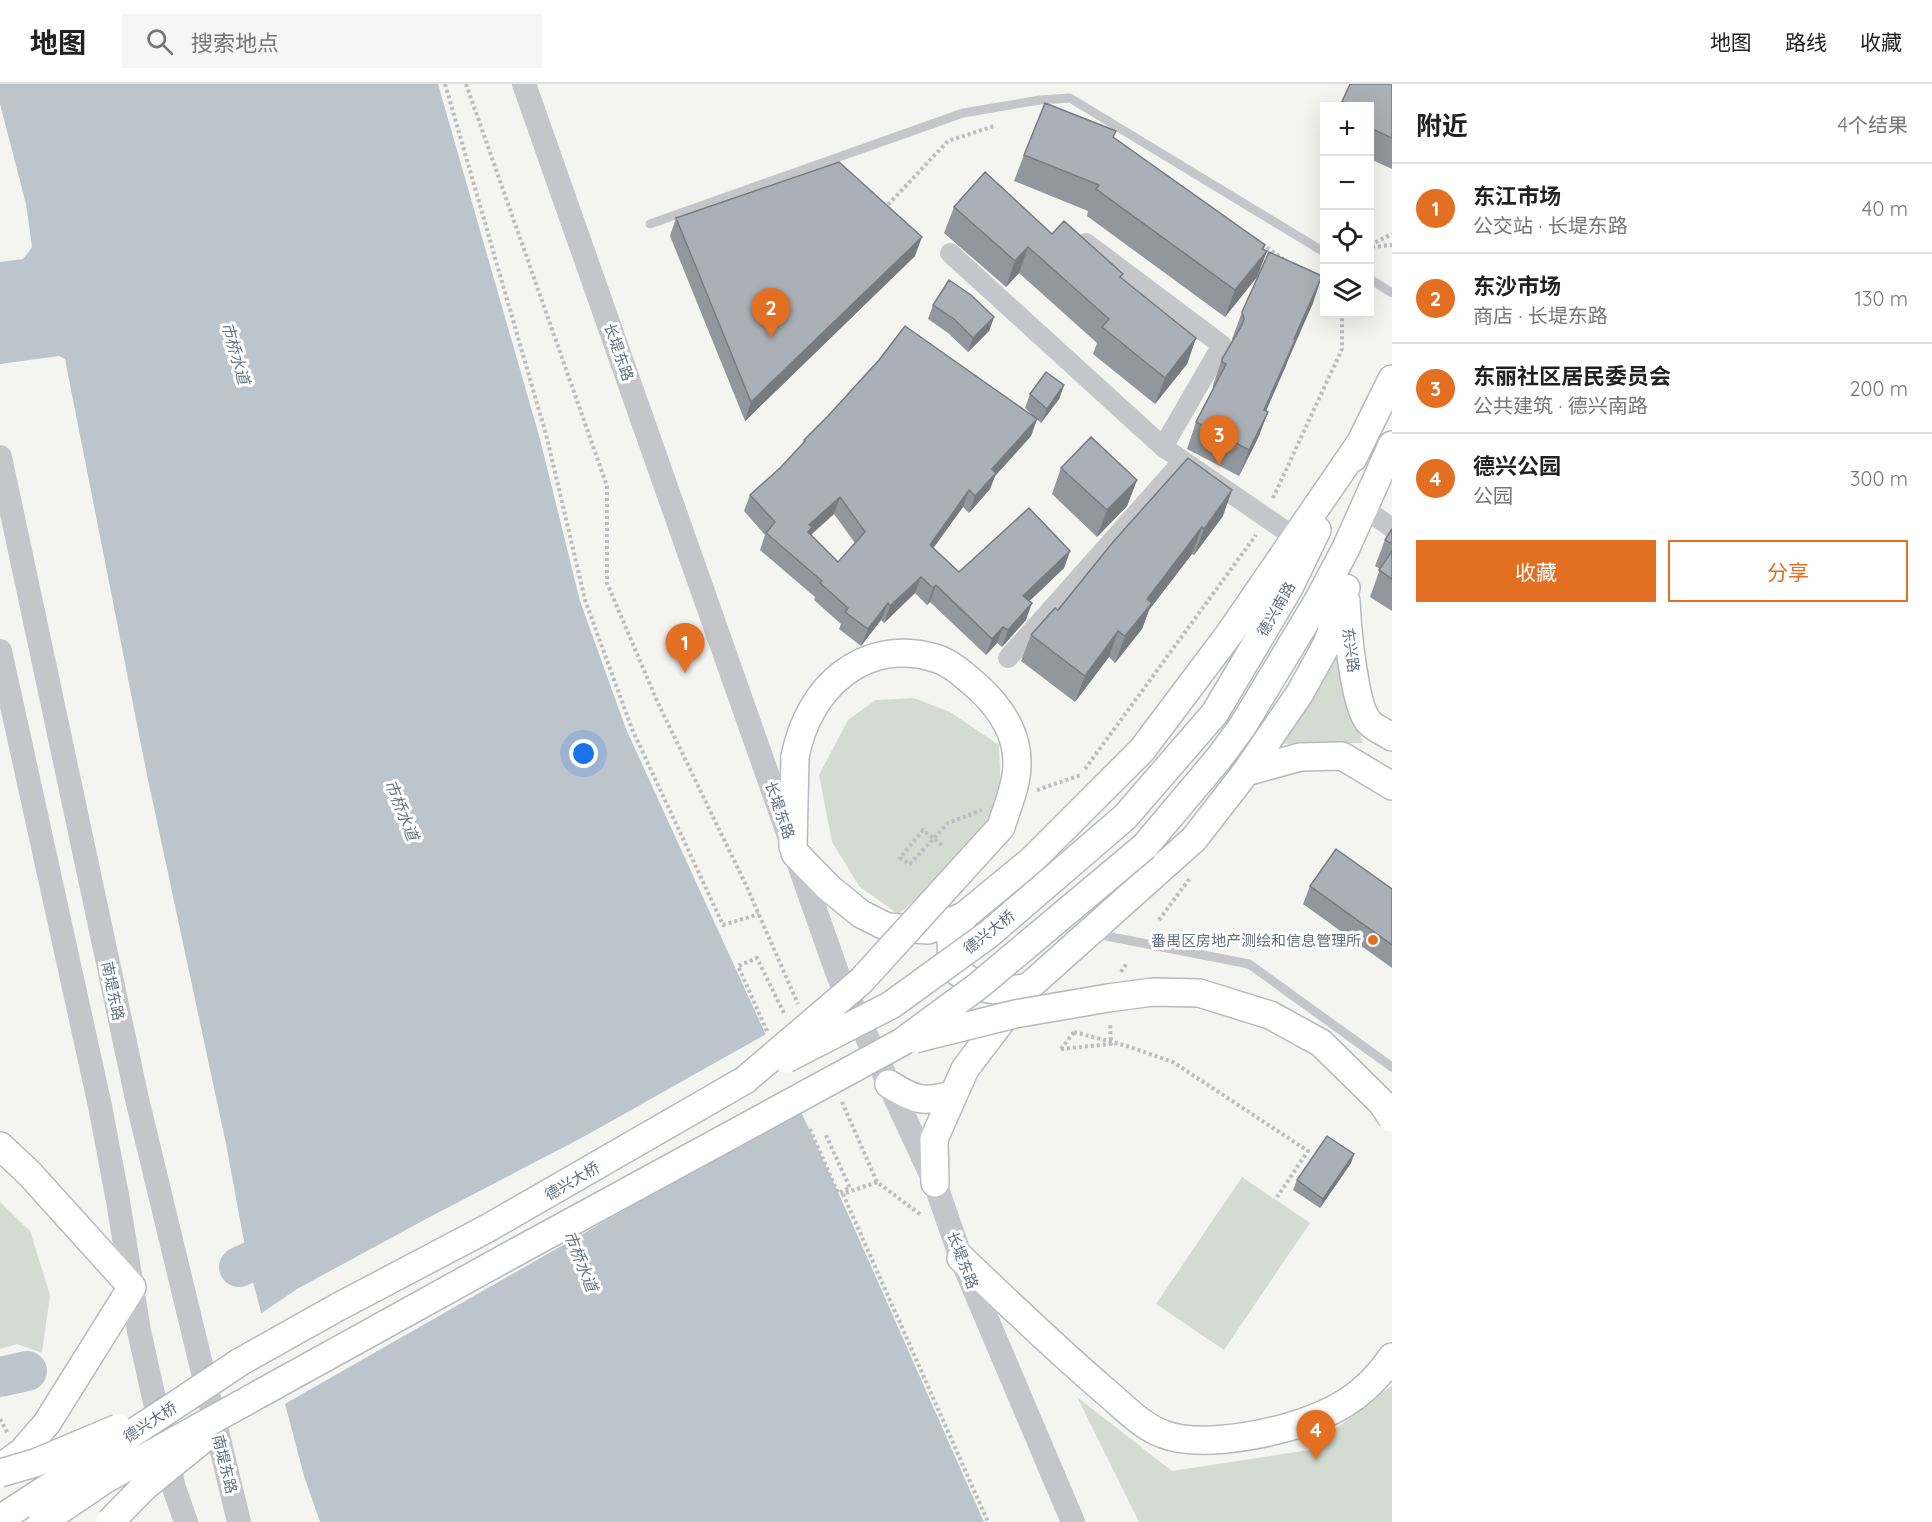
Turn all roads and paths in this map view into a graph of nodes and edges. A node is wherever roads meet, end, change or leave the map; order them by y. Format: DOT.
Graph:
graph roads {
  1 [pos="445,84"];
  2 [pos="466,84"];
  3 [pos="524,84"];
  4 [pos="1002,123"];
  5 [pos="881,212"];
  6 [pos="650,224"];
  7 [pos="1071,233"];
  8 [pos="1392,234"];
  9 [pos="1260,243"];
  10 [pos="1374,244"];
  11 [pos="1392,245"];
  12 [pos="1374,246"];
  13 [pos="1320,250"];
  14 [pos="950,253"];
  15 [pos="1290,263"];
  16 [pos="1309,277"];
  17 [pos="1374,282"];
  18 [pos="1320,285"];
  19 [pos="1392,293"];
  20 [pos="1342,318"];
  21 [pos="1392,379"];
  22 [pos="1361,442"];
  23 [pos="1392,445"];
  24 [pos="1163,447"];
  25 [pos="0,457"];
  26 [pos="1183,461"];
  27 [pos="1364,508"];
  28 [pos="1265,516"];
  29 [pos="1392,528"];
  30 [pos="1296,538"];
  31 [pos="1346,548"];
  32 [pos="1346,588"];
  33 [pos="0,651"];
  34 [pos="1008,658"];
  35 [pos="1392,737"];
  36 [pos="1246,772"];
  37 [pos="1392,786"];
  38 [pos="1037,790"];
  39 [pos="993,806"];
  40 [pos="1125,817"];
  41 [pos="942,845"];
  42 [pos="1146,846"];
  43 [pos="794,850"];
  44 [pos="1194,873"];
  45 [pos="759,914"];
  46 [pos="964,916"];
  47 [pos="1159,921"];
  48 [pos="1090,933"];
  49 [pos="1029,987"];
  50 [pos="801,1011"];
  51 [pos="784,1013"];
  52 [pos="1110,1019"];
  53 [pos="1074,1032"];
  54 [pos="771,1041"];
  55 [pos="902,1042"];
  56 [pos="1061,1049"];
  57 [pos="1392,1067"];
  58 [pos="745,1080"];
  59 [pos="889,1084"];
  60 [pos="952,1095"];
  61 [pos="839,1096"];
  62 [pos="1392,1118"];
  63 [pos="810,1129"];
  64 [pos="825,1133"];
  65 [pos="0,1146"];
  66 [pos="877,1182"];
  67 [pos="934,1183"];
  68 [pos="1277,1197"];
  69 [pos="958,1249"];
  70 [pos="132,1287"];
  71 [pos="1392,1357"];
  72 [pos="240,1362"];
  73 [pos="261,1393"];
  74 [pos="0,1419"];
  75 [pos="8,1436"];
  76 [pos="0,1471"];
  77 [pos="0,1519"];
  78 [pos="42,1522"];
  79 [pos="110,1522"];
  80 [pos="186,1522"];
  81 [pos="239,1522"];
  82 [pos="988,1522"];
  83 [pos="1072,1522"];
  1 -- 45 [label="path"];
  2 -- 45 [label="path"];
  3 -- 43 [label="street, 长堤东路"];
  4 -- 5 [label="path"];
  6 -- 13 [label="lane"];
  7 -- 24 [label="street"];
  8 -- 10 [label="path"];
  9 -- 15 [label="path"];
  11 -- 12 [label="path"];
  14 -- 24 [label="street"];
  16 -- 18 [label="path"];
  17 -- 19 [label="lane"];
  20 -- 28 [label="path"];
  21 -- 22 [label="main road, 德兴南路"];
  22 -- 30 [label="main road"];
  22 -- 40 [label="main road, 德兴南路"];
  23 -- 27 [label="main road, 德兴南路"];
  24 -- 26 [label="street"];
  25 -- 81 [label="street, 南堤东路"];
  26 -- 28 [label="street"];
  26 -- 34 [label="street"];
  27 -- 29 [label="street"];
  27 -- 31 [label="main road, 德兴南路"];
  28 -- 30 [label="street"];
  28 -- 38 [label="path"];
  30 -- 46 [label="main road"];
  31 -- 32 [label="main road, 东兴路"];
  31 -- 42 [label="main road, 德兴南路"];
  32 -- 35 [label="main road, 东兴路"];
  32 -- 36 [label="main road"];
  33 -- 70 [label="street"];
  36 -- 37 [label="main road"];
  36 -- 48 [label="main road"];
  39 -- 41 [label="path"];
  40 -- 58 [label="main road, 德兴大桥, bridge"];
  42 -- 55 [label="main road, 德兴大桥, bridge"];
  43 -- 46 [label="main road"];
  43 -- 58 [label="main road, bridge"];
  43 -- 59 [label="street, 长堤东路"];
  44 -- 47 [label="path"];
  45 -- 50 [label="path"];
  46 -- 49 [label="main road"];
  48 -- 49 [label="main road"];
  48 -- 57 [label="lane"];
  49 -- 60 [label="main road"];
  51 -- 54 [label="path"];
  52 -- 56 [label="path, bridge"];
  53 -- 68 [label="path"];
  55 -- 62 [label="main road, bridge"];
  55 -- 73 [label="main road, 德兴大桥, bridge"];
  58 -- 72 [label="main road, 德兴大桥"];
  59 -- 60 [label="main road"];
  59 -- 67 [label="street, 长堤东路"];
  60 -- 67 [label="main road"];
  61 -- 66 [label="path"];
  63 -- 64 [label="path"];
  65 -- 70 [label="main road"];
  66 -- 69 [label="path"];
  66 -- 82 [label="path"];
  67 -- 69 [label="street, 长堤东路"];
  69 -- 71 [label="main road"];
  69 -- 83 [label="street, 长堤东路"];
  70 -- 76 [label="main road"];
  70 -- 80 [label="street"];
  72 -- 76 [label="main road, bridge"];
  72 -- 77 [label="main road, 德兴大桥, bridge"];
  73 -- 78 [label="main road, 德兴大桥, bridge"];
  73 -- 79 [label="main road, bridge"];
  74 -- 75 [label="path"];
}
